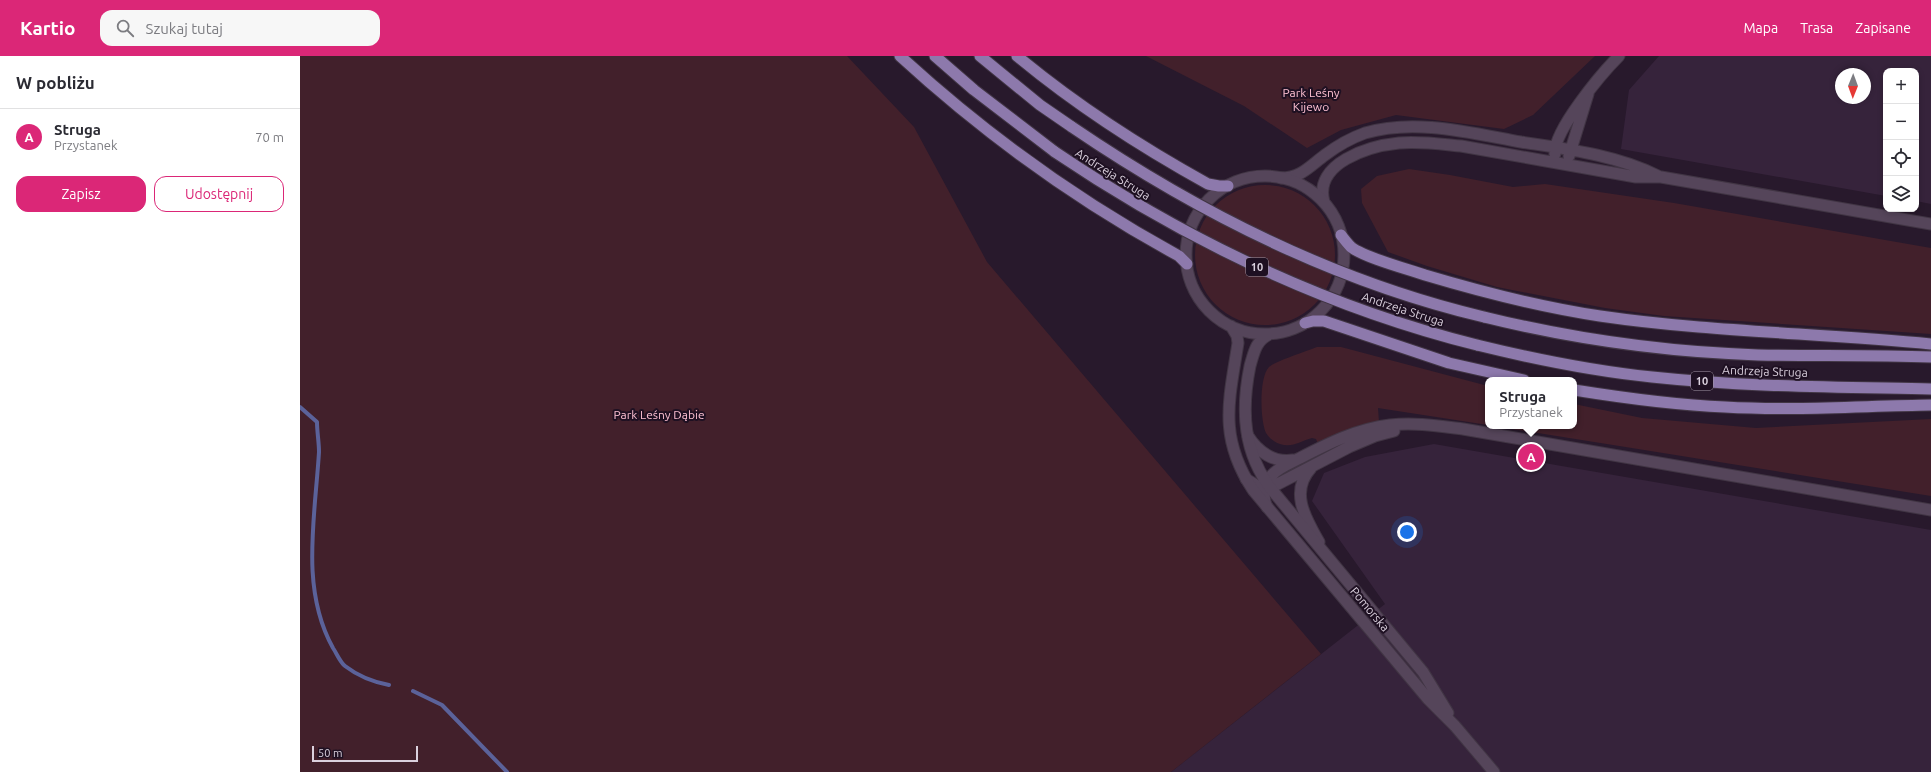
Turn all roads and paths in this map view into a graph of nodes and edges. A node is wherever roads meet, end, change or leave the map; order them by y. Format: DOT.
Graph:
graph roads {
  1 [pos="900,56"];
  2 [pos="934,56"];
  3 [pos="980,56"];
  4 [pos="1017,56"];
  5 [pos="1619,56"];
  6 [pos="1589,93"];
  7 [pos="1555,148"];
  8 [pos="1572,151"];
  9 [pos="1560,164"];
  10 [pos="1661,177"];
  11 [pos="1281,178"];
  12 [pos="1228,186"];
  13 [pos="1324,202"];
  14 [pos="1931,224"];
  15 [pos="1341,235"];
  16 [pos="1187,264"];
  17 [pos="1305,323"];
  18 [pos="1230,326"];
  19 [pos="1270,334"];
  20 [pos="1931,344"];
  21 [pos="1931,357"];
  22 [pos="1509,377"];
  23 [pos="1931,389"];
  24 [pos="1577,390"];
  25 [pos="1931,405"];
  26 [pos="1432,426"];
  27 [pos="1246,433"];
  28 [pos="1299,458"];
  29 [pos="1313,466"];
  30 [pos="1246,479"];
  31 [pos="1267,486"];
  32 [pos="1267,507"];
  33 [pos="1931,510"];
  34 [pos="1330,559"];
  35 [pos="1455,726"];
  36 [pos="1494,772"];
  1 -- 16 [label="main road"];
  2 -- 23 [label="main road, Andrzeja Struga / 10, bridge"];
  3 -- 21 [label="main road, Andrzeja Struga / 10, bridge"];
  4 -- 12 [label="main road"];
  5 -- 6 [label="street"];
  6 -- 7 [label="street"];
  6 -- 8 [label="street"];
  7 -- 8 [label="street"];
  7 -- 9 [label="street"];
  7 -- 11 [label="street"];
  8 -- 9 [label="street"];
  8 -- 10 [label="street"];
  9 -- 10 [label="street"];
  9 -- 13 [label="street"];
  10 -- 14 [label="street"];
  11 -- 12 [label="street"];
  11 -- 13 [label="street"];
  12 -- 16 [label="street"];
  13 -- 15 [label="street"];
  15 -- 17 [label="street"];
  15 -- 20 [label="main road"];
  16 -- 18 [label="street"];
  17 -- 19 [label="street"];
  17 -- 22 [label="main road"];
  18 -- 19 [label="street"];
  18 -- 30 [label="street, Pomorska"];
  19 -- 27 [label="street, Pomorska"];
  24 -- 25 [label="main road"];
  26 -- 28 [label="street"];
  26 -- 29 [label="street"];
  26 -- 33 [label="street"];
  27 -- 28 [label="street"];
  27 -- 31 [label="street, Pomorska"];
  28 -- 31 [label="street"];
  29 -- 31 [label="street"];
  29 -- 34 [label="street, Pomorska"];
  30 -- 31 [label="street, Pomorska"];
  30 -- 32 [label="street, Pomorska"];
  31 -- 32 [label="street, Pomorska"];
  31 -- 34 [label="street, Pomorska"];
  32 -- 35 [label="street, Pomorska"];
  34 -- 35 [label="street, Pomorska"];
  35 -- 36 [label="street, Pomorska"];
}
